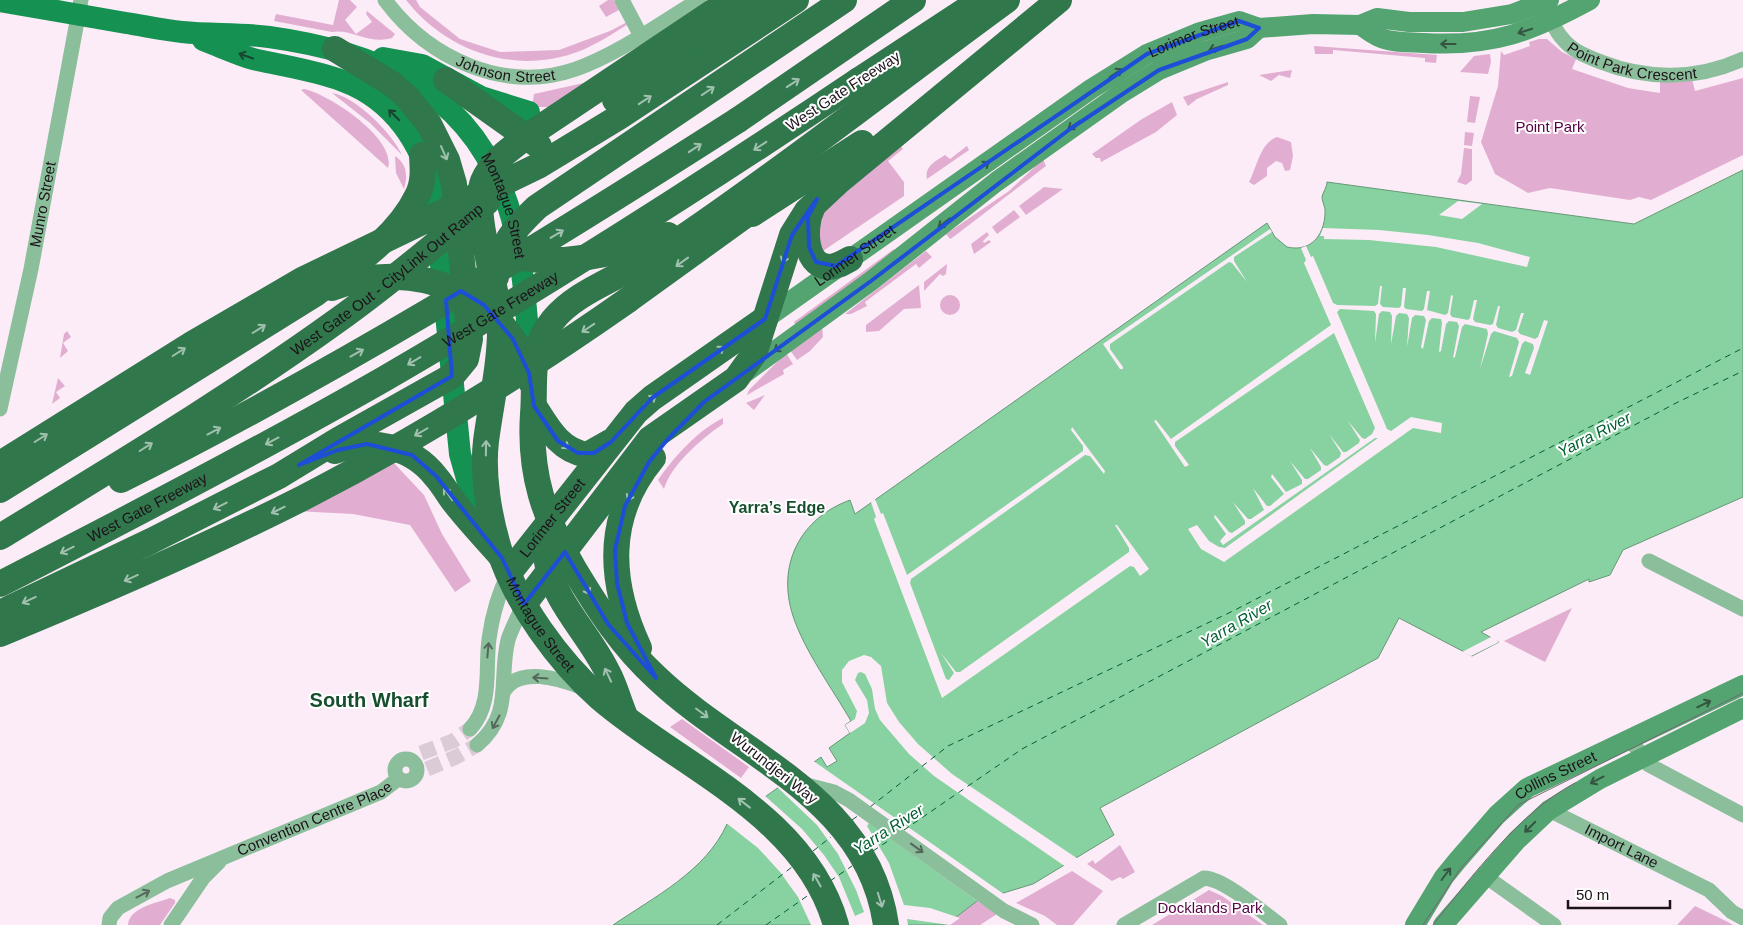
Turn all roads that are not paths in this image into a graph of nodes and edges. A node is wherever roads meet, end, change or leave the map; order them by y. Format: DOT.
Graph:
graph roads {
  1 [pos="384,0"];
  2 [pos="622,0"];
  3 [pos="699,0"];
  4 [pos="796,0"];
  5 [pos="844,0"];
  6 [pos="914,0"];
  7 [pos="961,0"];
  8 [pos="982,0"];
  9 [pos="1007,0"];
  10 [pos="1590,0"];
  11 [pos="0,1"];
  12 [pos="1047,2"];
  13 [pos="744,3"];
  14 [pos="79,7"];
  15 [pos="1548,8"];
  16 [pos="1259,28"];
  17 [pos="181,32"];
  18 [pos="641,36"];
  19 [pos="344,51"];
  20 [pos="1743,59"];
  21 [pos="446,80"];
  22 [pos="859,80"];
  23 [pos="527,124"];
  24 [pos="623,147"];
  25 [pos="422,155"];
  26 [pos="491,168"];
  27 [pos="434,195"];
  28 [pos="817,199"];
  29 [pos="719,223"];
  30 [pos="514,228"];
  31 [pos="458,232"];
  32 [pos="503,253"];
  33 [pos="850,259"];
  34 [pos="455,289"];
  35 [pos="306,300"];
  36 [pos="765,319"];
  37 [pos="500,321"];
  38 [pos="452,376"];
  39 [pos="736,379"];
  40 [pos="533,389"];
  41 [pos="704,402"];
  42 [pos="0,409"];
  43 [pos="611,442"];
  44 [pos="0,464"];
  45 [pos="289,470"];
  46 [pos="0,490"];
  47 [pos="550,520"];
  48 [pos="0,537"];
  49 [pos="0,541"];
  50 [pos="504,560"];
  51 [pos="556,561"];
  52 [pos="1649,561"];
  53 [pos="0,584"];
  54 [pos="524,604"];
  55 [pos="1743,608"];
  56 [pos="0,613"];
  57 [pos="0,634"];
  58 [pos="660,681"];
  59 [pos="1743,685"];
  60 [pos="503,693"];
  61 [pos="602,699"];
  62 [pos="1743,708"];
  63 [pos="631,721"];
  64 [pos="470,729"];
  65 [pos="1628,738"];
  66 [pos="477,745"];
  67 [pos="420,753"];
  68 [pos="1642,758"];
  69 [pos="403,760"];
  70 [pos="427,769"];
  71 [pos="414,778"];
  72 [pos="398,779"];
  73 [pos="797,783"];
  74 [pos="1549,810"];
  75 [pos="1743,814"];
  76 [pos="230,854"];
  77 [pos="1485,876"];
  78 [pos="1743,918"];
  79 [pos="109,925"];
  80 [pos="171,925"];
  81 [pos="836,925"];
  82 [pos="886,925"];
  83 [pos="1032,925"];
  84 [pos="1124,925"];
  85 [pos="1280,925"];
  86 [pos="1415,925"];
  87 [pos="1443,925"];
  88 [pos="1554,925"];
  1 -- 18 [label="street, Johnson Street"];
  2 -- 18 [label="street"];
  3 -- 18 [label="street, Johnson Street"];
  44 -- 4 [label="highway, one-way, bridge"];
  24 -- 5 [label="highway, one-way"];
  49 -- 6 [label="highway, one-way, bridge"];
  7 -- 22 [label="highway"];
  8 -- 22 [label="highway, West Gate Freeway"];
  9 -- 29 [label="highway"];
  10 -- 15 [label="main road, Lorimer Street"];
  11 -- 14 [label="main road, Montague Street"];
  12 -- 28 [label="highway"];
  12 -- 29 [label="highway"];
  13 -- 23 [label="highway"];
  48 -- 13 [label="highway, West Gate Out - CityLink Out Ramp, one-way, bridge"];
  14 -- 17 [label="main road, Montague Street"];
  14 -- 42 [label="street, Munro Street"];
  15 -- 16 [label="main road, Lorimer Street"];
  15 -- 20 [label="street, Point Park Crescent"];
  33 -- 16 [label="main road, Lorimer Street, one-way"];
  16 -- 39 [label="main road, Lorimer Street, one-way"];
  17 -- 19 [label="main road, Montague Street"];
  25 -- 17 [label="main road, Montague Street, one-way"];
  19 -- 21 [label="main road"];
  19 -- 26 [label="main road, Montague Street"];
  19 -- 31 [label="highway, one-way"];
  21 -- 23 [label="highway"];
  22 -- 53 [label="highway, West Gate Freeway, one-way, bridge"];
  23 -- 24 [label="highway"];
  23 -- 26 [label="highway"];
  24 -- 30 [label="highway"];
  25 -- 27 [label="main road, Montague Street"];
  25 -- 35 [label="highway"];
  26 -- 30 [label="main road, Montague Street"];
  26 -- 32 [label="highway"];
  27 -- 31 [label="highway"];
  27 -- 34 [label="main road, Montague Street"];
  28 -- 33 [label="highway"];
  28 -- 36 [label="highway, one-way"];
  29 -- 32 [label="highway"];
  29 -- 40 [label="highway"];
  29 -- 57 [label="highway, one-way, bridge"];
  30 -- 32 [label="highway"];
  31 -- 32 [label="highway"];
  31 -- 34 [label="highway"];
  32 -- 37 [label="highway"];
  32 -- 40 [label="main road, Montague Street"];
  33 -- 36 [label="main road, Lorimer Street"];
  34 -- 35 [label="highway"];
  34 -- 37 [label="highway"];
  34 -- 38 [label="highway"];
  46 -- 35 [label="highway, one-way"];
  36 -- 39 [label="highway"];
  43 -- 36 [label="highway, Lorimer Street, one-way"];
  37 -- 40 [label="highway"];
  50 -- 37 [label="highway, one-way"];
  38 -- 45 [label="highway"];
  38 -- 50 [label="main road, Montague Street"];
  39 -- 41 [label="highway, Lorimer Street"];
  40 -- 43 [label="highway, one-way"];
  40 -- 47 [label="highway, Montague Street"];
  41 -- 51 [label="highway, Lorimer Street"];
  41 -- 58 [label="highway, one-way"];
  43 -- 47 [label="highway, Lorimer Street"];
  50 -- 45 [label="highway, one-way"];
  45 -- 56 [label="highway, one-way"];
  47 -- 50 [label="highway, Lorimer Street"];
  47 -- 51 [label="highway, Montague Street"];
  50 -- 54 [label="highway, Montague Street"];
  64 -- 50 [label="street, one-way"];
  51 -- 54 [label="highway, Lorimer Street"];
  51 -- 58 [label="highway, Montague Street, one-way"];
  63 -- 51 [label="highway, one-way"];
  52 -- 55 [label="street"];
  54 -- 60 [label="street"];
  54 -- 61 [label="highway, Montague Street"];
  58 -- 73 [label="highway, Wurundjeri Way, one-way"];
  65 -- 59 [label="main road, Collins Street, one-way"];
  61 -- 60 [label="street, one-way"];
  60 -- 66 [label="street, one-way"];
  61 -- 63 [label="highway, Montague Street"];
  62 -- 68 [label="main road, Collins Street"];
  81 -- 63 [label="highway, one-way"];
  65 -- 68 [label="street"];
  86 -- 65 [label="main road, Collins Street, one-way"];
  67 -- 69 [label="street, Convention Centre Place"];
  68 -- 74 [label="main road, Collins Street, one-way"];
  68 -- 75 [label="street"];
  69 -- 71 [label="street"];
  69 -- 72 [label="street"];
  70 -- 71 [label="street"];
  71 -- 72 [label="street"];
  72 -- 76 [label="street, Convention Centre Place"];
  73 -- 82 [label="highway, Wurundjeri Way, one-way"];
  73 -- 83 [label="street, one-way"];
  74 -- 77 [label="main road, Collins Street, one-way"];
  74 -- 78 [label="street, Import Lane"];
  79 -- 76 [label="street, Convention Centre Place, one-way"];
  76 -- 80 [label="street, Convention Centre Place"];
  77 -- 87 [label="main road, Collins Street"];
  77 -- 88 [label="street"];
  84 -- 85 [label="street"];
}
